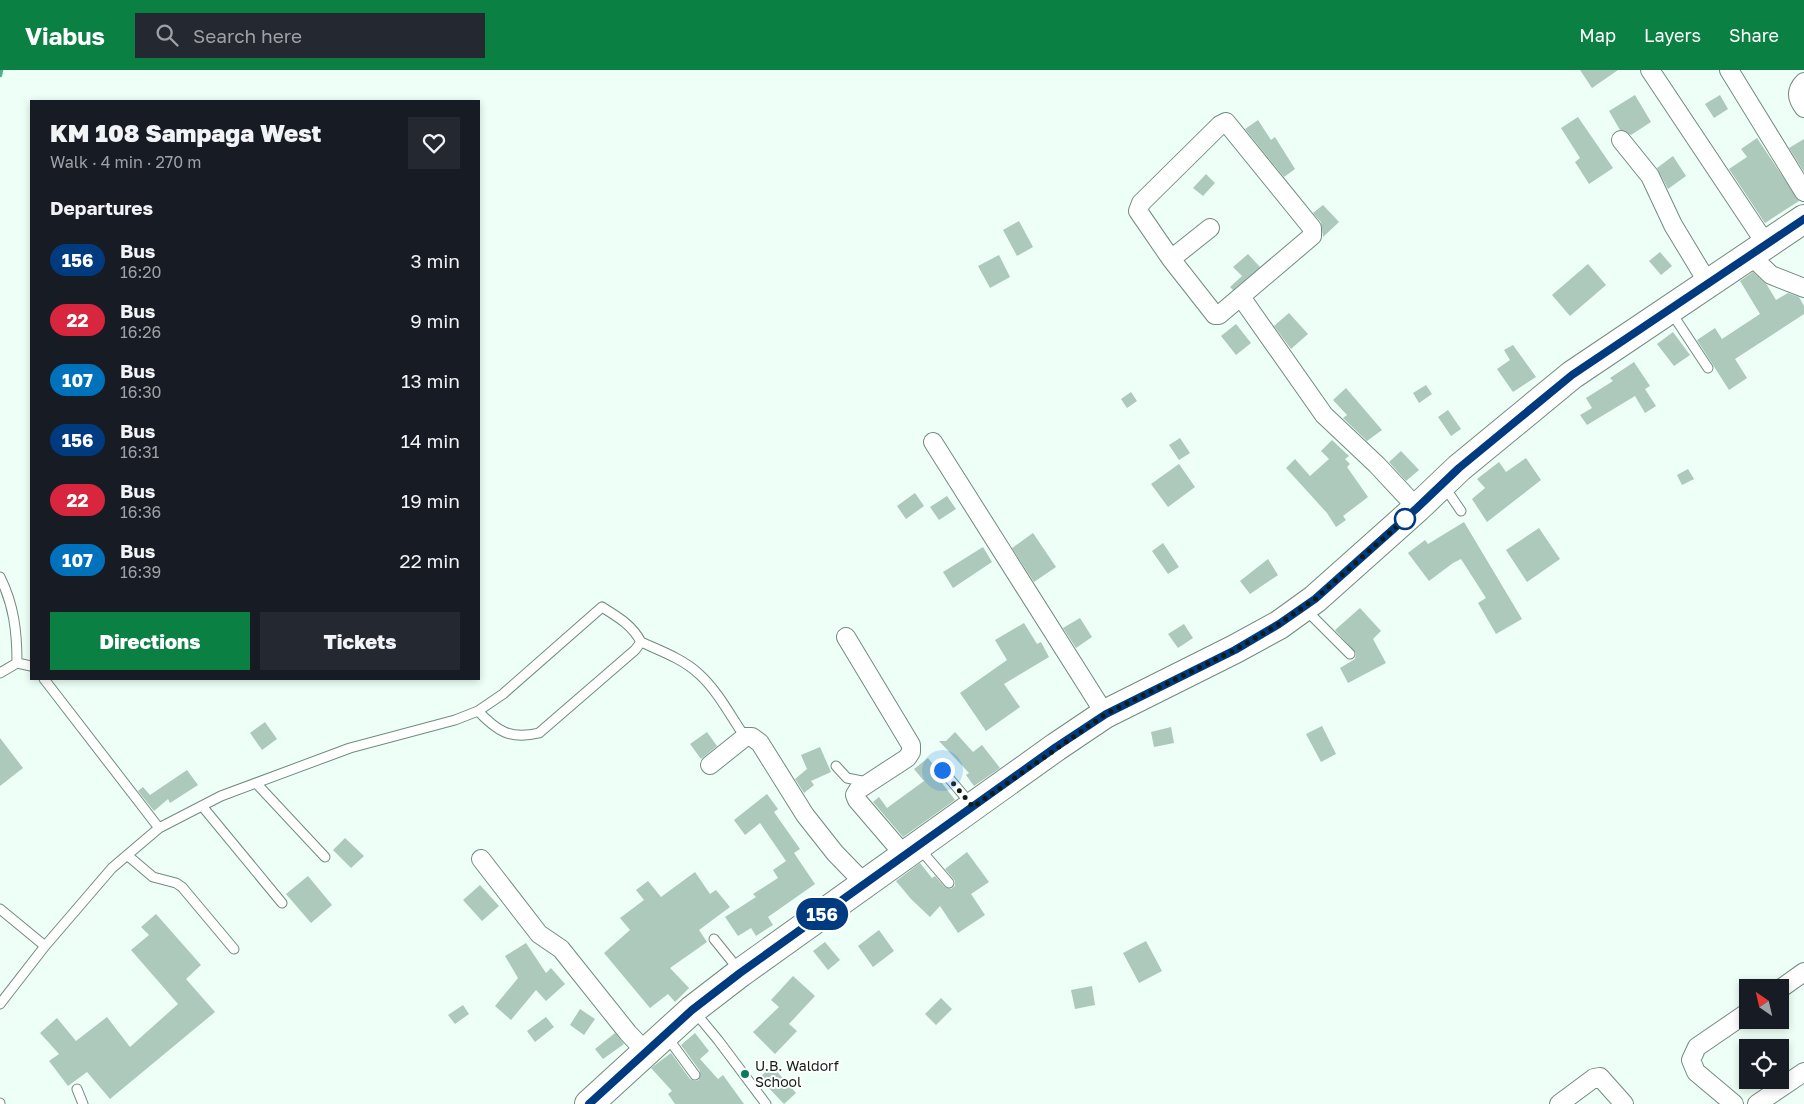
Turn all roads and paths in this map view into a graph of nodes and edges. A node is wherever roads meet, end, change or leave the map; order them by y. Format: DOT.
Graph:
graph roads {
  1 [pos="1650,70"];
  2 [pos="1729,70"];
  3 [pos="1804,82"];
  4 [pos="1804,108"];
  5 [pos="1621,140"];
  6 [pos="1804,192"];
  7 [pos="1804,219"];
  8 [pos="1210,228"];
  9 [pos="1758,250"];
  10 [pos="1171,260"];
  11 [pos="1708,283"];
  12 [pos="1804,288"];
  13 [pos="1240,297"];
  14 [pos="1668,309"];
  15 [pos="1708,368"];
  16 [pos="933,442"];
  17 [pos="1443,483"];
  18 [pos="1417,508"];
  19 [pos="1461,511"];
  20 [pos="0,577"];
  21 [pos="1303,607"];
  22 [pos="846,636"];
  23 [pos="641,642"];
  24 [pos="1350,654"];
  25 [pos="17,663"];
  26 [pos="30,666"];
  27 [pos="0,673"];
  28 [pos="45,680"];
  29 [pos="478,711"];
  30 [pos="1106,714"];
  31 [pos="745,737"];
  32 [pos="710,765"];
  33 [pos="836,766"];
  34 [pos="942,770"];
  35 [pos="256,783"];
  36 [pos="866,786"];
  37 [pos="202,806"];
  38 [pos="973,807"];
  39 [pos="159,828"];
  40 [pos="911,852"];
  41 [pos="127,855"];
  42 [pos="325,857"];
  43 [pos="481,859"];
  44 [pos="949,882"];
  45 [pos="865,884"];
  46 [pos="282,902"];
  47 [pos="0,909"];
  48 [pos="714,939"];
  49 [pos="45,946"];
  50 [pos="234,949"];
  51 [pos="1804,972"];
  52 [pos="740,973"];
  53 [pos="1789,983"];
  54 [pos="0,1004"];
  55 [pos="692,1010"];
  56 [pos="1739,1018"];
  57 [pos="655,1042"];
  58 [pos="1804,1072"];
  59 [pos="695,1075"];
  60 [pos="77,1089"];
  61 [pos="83,1104"];
  62 [pos="589,1104"];
  63 [pos="766,1104"];
  64 [pos="1559,1104"];
  65 [pos="1624,1104"];
  66 [pos="1734,1104"];
  67 [pos="1757,1104"];
  1 -- 9 [label="street"];
  2 -- 6 [label="street"];
  3 -- 4 [label="street"];
  5 -- 11 [label="street"];
  7 -- 9 [label="main road"];
  8 -- 10 [label="street"];
  9 -- 11 [label="main road"];
  9 -- 12 [label="street"];
  10 -- 13 [label="street"];
  10 -- 13 [label="street"];
  11 -- 14 [label="main road"];
  13 -- 18 [label="street"];
  14 -- 15 [label="lane"];
  14 -- 17 [label="main road"];
  16 -- 30 [label="street"];
  17 -- 18 [label="main road"];
  17 -- 19 [label="lane"];
  18 -- 21 [label="main road"];
  20 -- 25 [label="lane"];
  21 -- 24 [label="lane"];
  21 -- 30 [label="main road"];
  22 -- 36 [label="street"];
  23 -- 29 [label="lane"];
  23 -- 29 [label="lane"];
  23 -- 31 [label="lane"];
  25 -- 26 [label="lane"];
  25 -- 27 [label="lane"];
  28 -- 39 [label="lane"];
  29 -- 35 [label="lane"];
  30 -- 38 [label="main road"];
  31 -- 32 [label="street"];
  31 -- 45 [label="street"];
  33 -- 36 [label="lane"];
  34 -- 38 [label="lane"];
  35 -- 37 [label="lane"];
  35 -- 42 [label="lane"];
  36 -- 40 [label="street"];
  37 -- 39 [label="lane"];
  37 -- 46 [label="lane"];
  38 -- 40 [label="main road"];
  39 -- 41 [label="lane"];
  40 -- 44 [label="lane"];
  40 -- 45 [label="main road"];
  41 -- 49 [label="lane"];
  41 -- 50 [label="lane"];
  43 -- 57 [label="street"];
  45 -- 52 [label="main road"];
  47 -- 49 [label="lane"];
  48 -- 52 [label="lane"];
  49 -- 54 [label="lane"];
  51 -- 53 [label="street"];
  52 -- 55 [label="main road"];
  55 -- 57 [label="main road"];
  55 -- 63 [label="lane"];
  56 -- 66 [label="street"];
  57 -- 59 [label="lane"];
  57 -- 62 [label="main road"];
  58 -- 67 [label="street"];
  60 -- 61 [label="lane"];
  64 -- 65 [label="street"];
}
